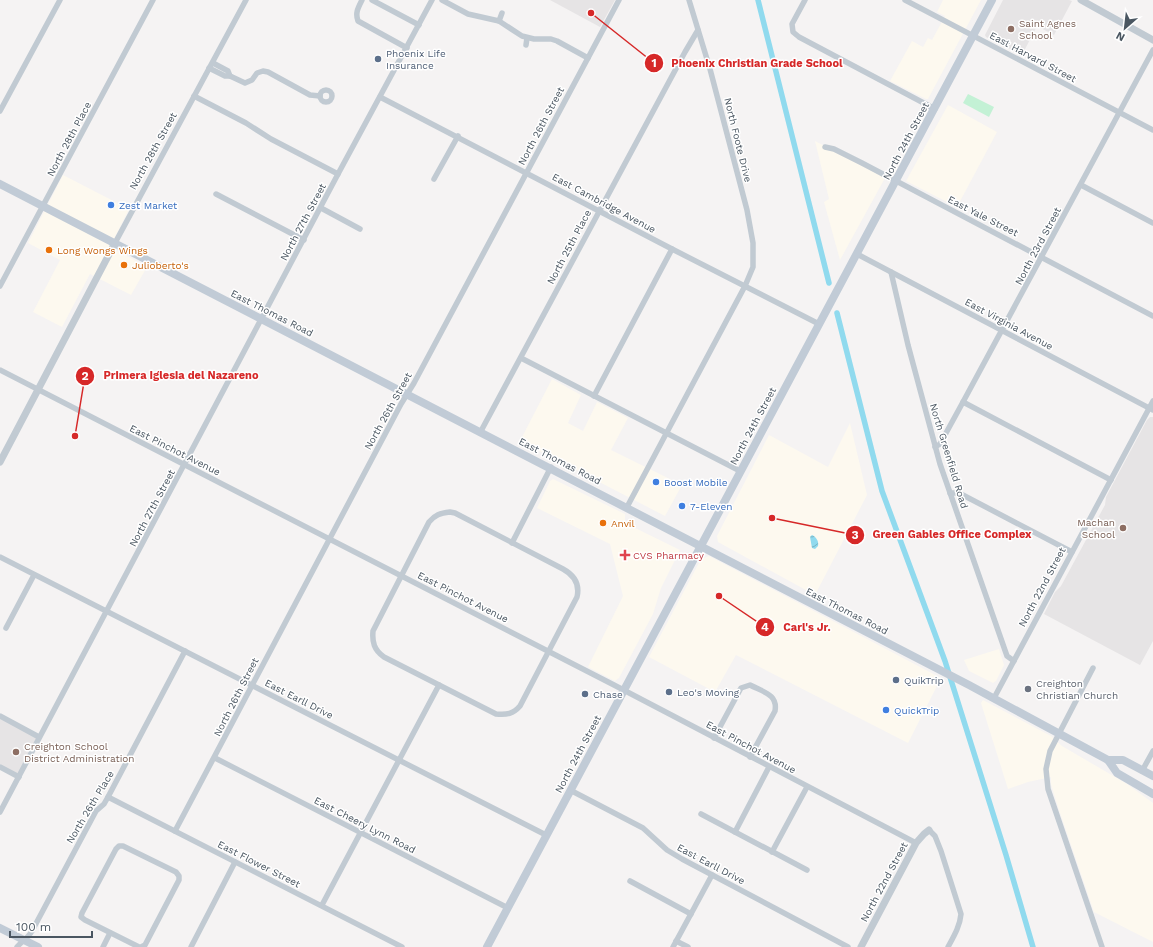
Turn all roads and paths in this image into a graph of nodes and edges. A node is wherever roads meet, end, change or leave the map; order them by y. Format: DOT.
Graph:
graph roads {
  1 [pos="60,0"];
  2 [pos="153,0"];
  3 [pos="246,0"];
  4 [pos="362,0"];
  5 [pos="372,0"];
  6 [pos="432,0"];
  7 [pos="442,0"];
  8 [pos="619,0"];
  9 [pos="688,0"];
  10 [pos="805,0"];
  11 [pos="905,0"];
  12 [pos="992,0"];
  13 [pos="1084,1"];
  14 [pos="502,13"];
  15 [pos="499,21"];
  16 [pos="419,25"];
  17 [pos="698,30"];
  18 [pos="973,36"];
  19 [pos="527,38"];
  20 [pos="1153,40"];
  21 [pos="526,45"];
  22 [pos="407,48"];
  23 [pos="1153,50"];
  24 [pos="588,58"];
  25 [pos="211,65"];
  26 [pos="194,96"];
  27 [pos="320,96"];
  28 [pos="380,97"];
  29 [pos="935,109"];
  30 [pos="0,112"];
  31 [pos="1120,113"];
  32 [pos="1153,130"];
  33 [pos="458,136"];
  34 [pos="825,147"];
  35 [pos="526,172"];
  36 [pos="338,174"];
  37 [pos="434,179"];
  38 [pos="896,181"];
  39 [pos="0,184"];
  40 [pos="1081,185"];
  41 [pos="216,194"];
  42 [pos="43,206"];
  43 [pos="321,208"];
  44 [pos="599,211"];
  45 [pos="1153,223"];
  46 [pos="360,229"];
  47 [pos="304,240"];
  48 [pos="115,243"];
  49 [pos="672,249"];
  50 [pos="857,254"];
  51 [pos="1042,257"];
  52 [pos="891,272"];
  53 [pos="0,286"];
  54 [pos="745,286"];
  55 [pos="1153,316"];
  56 [pos="262,319"];
  57 [pos="819,324"];
  58 [pos="1003,330"];
  59 [pos="521,358"];
  60 [pos="0,370"];
  61 [pos="38,390"];
  62 [pos="407,394"];
  63 [pos="594,396"];
  64 [pos="1153,401"];
  65 [pos="963,402"];
  66 [pos="1151,409"];
  67 [pos="481,432"];
  68 [pos="666,434"];
  69 [pos="935,447"];
  70 [pos="0,462"];
  71 [pos="185,465"];
  72 [pos="551,467"];
  73 [pos="740,472"];
  74 [pos="1111,480"];
  75 [pos="950,493"];
  76 [pos="627,507"];
  77 [pos="330,538"];
  78 [pos="512,543"];
  79 [pos="701,545"];
  80 [pos="1072,552"];
  81 [pos="0,557"];
  82 [pos="34,574"];
  83 [pos="402,576"];
  84 [pos="106,611"];
  85 [pos="6,628"];
  86 [pos="185,652"];
  87 [pos="548,652"];
  88 [pos="1014,661"];
  89 [pos="1093,668"];
  90 [pos="253,685"];
  91 [pos="438,685"];
  92 [pos="624,690"];
  93 [pos="994,698"];
  94 [pos="0,716"];
  95 [pos="1058,733"];
  96 [pos="39,737"];
  97 [pos="714,738"];
  98 [pos="1153,751"];
  99 [pos="750,757"];
  100 [pos="214,758"];
  101 [pos="399,760"];
  102 [pos="1108,760"];
  103 [pos="0,767"];
  104 [pos="769,767"];
  105 [pos="1142,771"];
  106 [pos="1153,776"];
  107 [pos="18,777"];
  108 [pos="807,787"];
  109 [pos="570,790"];
  110 [pos="1153,794"];
  111 [pos="108,797"];
  112 [pos="0,812"];
  113 [pos="700,814"];
  114 [pos="929,830"];
  115 [pos="175,831"];
  116 [pos="735,832"];
  117 [pos="361,833"];
  118 [pos="546,836"];
  119 [pos="916,843"];
  120 [pos="772,852"];
  121 [pos="235,862"];
  122 [pos="807,870"];
  123 [pos="712,875"];
  124 [pos="630,881"];
  125 [pos="322,905"];
  126 [pos="508,908"];
  127 [pos="691,914"];
  128 [pos="0,928"];
  129 [pos="110,933"];
  130 [pos="24,940"];
  131 [pos="676,941"];
  132 [pos="17,947"];
  133 [pos="38,947"];
  134 [pos="103,947"];
  135 [pos="140,947"];
  136 [pos="191,947"];
  137 [pos="402,947"];
  138 [pos="487,947"];
  139 [pos="673,947"];
  140 [pos="688,947"];
  141 [pos="848,947"];
  142 [pos="861,947"];
  143 [pos="948,947"];
  144 [pos="1102,947"];
  1 -- 30 [label="street"];
  2 -- 42 [label="street, North 28th Place"];
  3 -- 25 [label="street, North 28th Street"];
  4 -- 22 [label="street"];
  5 -- 16 [label="street"];
  6 -- 16 [label="street, North 27th Street"];
  7 -- 15 [label="street"];
  8 -- 24 [label="street, North 26th Street"];
  9 -- 17 [label="street, North Foote Drive"];
  10 -- 29 [label="street"];
  11 -- 18 [label="street, East Harvard Street"];
  12 -- 18 [label="main road, North 24th Street"];
  13 -- 20 [label="street"];
  14 -- 15 [label="street"];
  15 -- 19 [label="street"];
  16 -- 22 [label="street, North 27th Street"];
  17 -- 44 [label="street, North 25th Place"];
  17 -- 54 [label="street, North Foote Drive"];
  18 -- 29 [label="main road, North 24th Street"];
  18 -- 31 [label="street, East Harvard Street"];
  19 -- 21 [label="street"];
  19 -- 24 [label="street"];
  22 -- 28 [label="street, North 27th Street"];
  23 -- 31 [label="street, North 23rd Street"];
  24 -- 35 [label="street, North 26th Street"];
  25 -- 26 [label="street, North 28th Street"];
  25 -- 27 [label="street"];
  26 -- 36 [label="street"];
  26 -- 48 [label="street, North 28th Street"];
  28 -- 33 [label="street, East Cambridge Avenue"];
  28 -- 36 [label="street, North 27th Street"];
  29 -- 38 [label="main road, North 24th Street"];
  31 -- 32 [label="street, East Harvard Street"];
  31 -- 40 [label="street, North 23rd Street"];
  33 -- 35 [label="street, East Cambridge Avenue"];
  33 -- 37 [label="street"];
  34 -- 38 [label="street, East Yale Street"];
  35 -- 44 [label="street, East Cambridge Avenue"];
  35 -- 62 [label="street, North 26th Street"];
  36 -- 43 [label="street, North 27th Street"];
  38 -- 50 [label="main road, North 24th Street"];
  38 -- 51 [label="street, East Yale Street"];
  39 -- 42 [label="main road, East Thomas Road"];
  40 -- 45 [label="street"];
  40 -- 51 [label="street, North 23rd Street"];
  41 -- 47 [label="street"];
  42 -- 48 [label="main road, East Thomas Road"];
  42 -- 53 [label="street, North 28th Place"];
  43 -- 46 [label="street"];
  43 -- 47 [label="street, North 27th Street"];
  44 -- 49 [label="street, East Cambridge Avenue"];
  44 -- 59 [label="street, North 25th Place"];
  47 -- 56 [label="street, North 27th Street"];
  48 -- 56 [label="main road, East Thomas Road"];
  48 -- 61 [label="street, North 28th Street"];
  49 -- 54 [label="street, East Cambridge Avenue"];
  49 -- 63 [label="street"];
  50 -- 52 [label="street, East Virginia Avenue"];
  50 -- 57 [label="main road, North 24th Street"];
  51 -- 55 [label="street, East Yale Street"];
  51 -- 58 [label="street, North 23rd Street"];
  52 -- 58 [label="street, East Virginia Avenue"];
  52 -- 69 [label="street, North Greenfield Road"];
  54 -- 57 [label="street, East Cambridge Avenue"];
  54 -- 68 [label="street, North Foote Drive"];
  56 -- 62 [label="main road, East Thomas Road"];
  56 -- 71 [label="street, North 27th Street"];
  57 -- 73 [label="main road, North 24th Street"];
  58 -- 65 [label="street, North 23rd Street"];
  58 -- 66 [label="street, East Virginia Avenue"];
  59 -- 63 [label="street"];
  59 -- 67 [label="street, North 25th Place"];
  60 -- 61 [label="street, East Pinchot Avenue"];
  61 -- 70 [label="street, North 28th Street"];
  61 -- 71 [label="street, East Pinchot Avenue"];
  62 -- 67 [label="main road, East Thomas Road"];
  62 -- 77 [label="street, North 26th Street"];
  63 -- 68 [label="street"];
  64 -- 66 [label="street, North 22nd Street"];
  65 -- 69 [label="street, North 23rd Street"];
  65 -- 74 [label="street"];
  66 -- 74 [label="street, North 22nd Street"];
  67 -- 72 [label="main road, East Thomas Road"];
  68 -- 73 [label="street"];
  68 -- 76 [label="street, North Foote Drive"];
  69 -- 75 [label="street, North Greenfield Road"];
  71 -- 77 [label="street, East Pinchot Avenue"];
  71 -- 84 [label="street, North 27th Street"];
  72 -- 76 [label="main road, East Thomas Road"];
  72 -- 78 [label="street"];
  73 -- 79 [label="main road, North 24th Street"];
  74 -- 80 [label="street, North 22nd Street"];
  75 -- 80 [label="street"];
  75 -- 88 [label="street, North Greenfield Road"];
  76 -- 79 [label="main road, East Thomas Road"];
  77 -- 83 [label="street, East Pinchot Avenue"];
  77 -- 90 [label="street, North 26th Street"];
  78 -- 83 [label="street"];
  78 -- 87 [label="street"];
  79 -- 92 [label="main road, North 24th Street"];
  79 -- 93 [label="main road, East Thomas Road"];
  80 -- 88 [label="street, North 22nd Street"];
  81 -- 82 [label="street, East Earll Drive"];
  82 -- 84 [label="street, East Earll Drive"];
  82 -- 85 [label="street"];
  83 -- 87 [label="street, East Pinchot Avenue"];
  83 -- 91 [label="street"];
  84 -- 86 [label="street, East Earll Drive"];
  84 -- 96 [label="street, North 27th Street"];
  86 -- 90 [label="street, East Earll Drive"];
  86 -- 111 [label="street, North 26th Place"];
  87 -- 91 [label="street"];
  87 -- 92 [label="street, East Pinchot Avenue"];
  88 -- 93 [label="street, North 22nd Street"];
  89 -- 95 [label="street"];
  90 -- 100 [label="street, North 26th Street"];
  90 -- 101 [label="street, East Earll Drive"];
  91 -- 101 [label="street"];
  92 -- 97 [label="street, East Pinchot Avenue"];
  92 -- 109 [label="main road, North 24th Street"];
  93 -- 95 [label="main road, East Thomas Road"];
  94 -- 96 [label="street"];
  95 -- 102 [label="main road, East Thomas Road"];
  95 -- 144 [label="street"];
  96 -- 107 [label="street, North 27th Street"];
  97 -- 99 [label="street, East Pinchot Avenue"];
  97 -- 99 [label="street"];
  98 -- 105 [label="street"];
  99 -- 104 [label="street, East Pinchot Avenue"];
  100 -- 115 [label="street, North 26th Street"];
  100 -- 117 [label="street, East Cheery Lynn Road"];
  101 -- 117 [label="street"];
  101 -- 118 [label="street, East Earll Drive"];
  102 -- 105 [label="main road, East Thomas Road"];
  102 -- 110 [label="main road, East Thomas Road"];
  103 -- 107 [label="street"];
  104 -- 108 [label="street, East Pinchot Avenue"];
  104 -- 116 [label="street"];
  105 -- 106 [label="main road, East Thomas Road"];
  107 -- 112 [label="street, North 27th Street"];
  108 -- 119 [label="street, East Pinchot Avenue"];
  108 -- 120 [label="street"];
  109 -- 118 [label="main road, North 24th Street"];
  109 -- 123 [label="street, East Earll Drive"];
  111 -- 115 [label="street, East Flower Street"];
  111 -- 130 [label="street, North 26th Place"];
  113 -- 116 [label="street"];
  114 -- 119 [label="street, North 22nd Street"];
  114 -- 143 [label="street"];
  115 -- 121 [label="street, East Flower Street"];
  116 -- 120 [label="street"];
  117 -- 125 [label="street"];
  117 -- 126 [label="street, East Cheery Lynn Road"];
  118 -- 126 [label="main road, North 24th Street"];
  119 -- 142 [label="street, North 22nd Street"];
  120 -- 122 [label="street"];
  121 -- 125 [label="street, East Flower Street"];
  121 -- 136 [label="street"];
  123 -- 127 [label="street"];
  123 -- 141 [label="street, East Earll Drive"];
  124 -- 127 [label="street"];
  125 -- 137 [label="street, East Flower Street"];
  126 -- 138 [label="main road, North 24th Street"];
  127 -- 131 [label="street"];
  128 -- 130 [label="main road"];
  129 -- 134 [label="street"];
  129 -- 135 [label="street"];
  129 -- 135 [label="street"];
  130 -- 132 [label="street, North 26th Place"];
  130 -- 133 [label="main road"];
  131 -- 139 [label="street"];
  131 -- 140 [label="street"];
}
